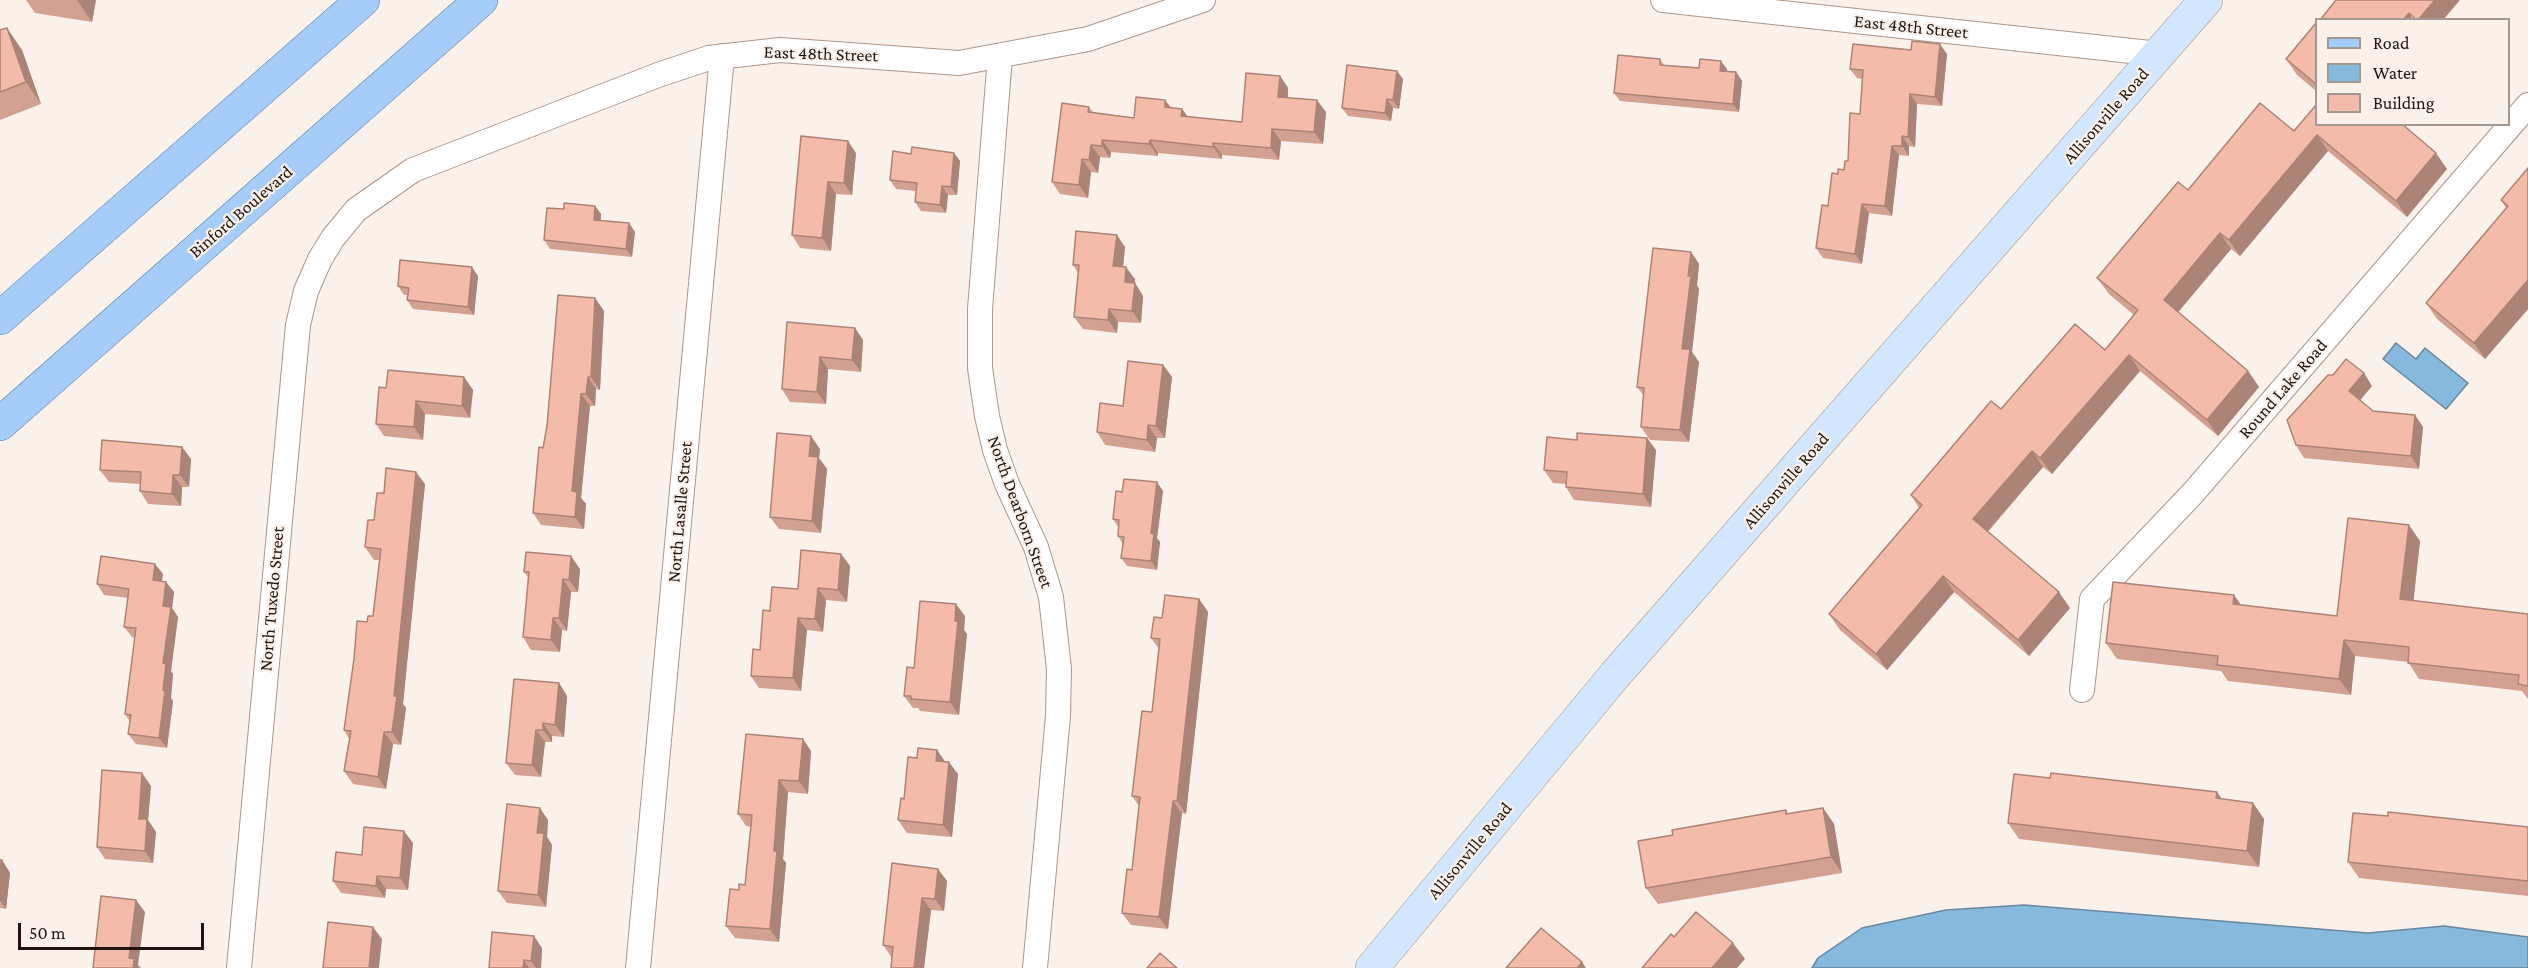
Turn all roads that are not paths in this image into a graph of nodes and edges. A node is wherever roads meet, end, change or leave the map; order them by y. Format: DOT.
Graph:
graph roads {
  1 [pos="363,0"];
  2 [pos="482,0"];
  3 [pos="1203,0"];
  4 [pos="1663,0"];
  5 [pos="2206,0"];
  6 [pos="2159,54"];
  7 [pos="722,56"];
  8 [pos="1000,56"];
  9 [pos="2528,105"];
  10 [pos="2510,126"];
  11 [pos="2510,126"];
  12 [pos="333,238"];
  13 [pos="0,318"];
  14 [pos="0,424"];
  15 [pos="2082,690"];
  16 [pos="239,968"];
  17 [pos="638,968"];
  18 [pos="1035,968"];
  19 [pos="1372,968"];
  1 -- 13 [label="main road"];
  2 -- 14 [label="main road, Binford Boulevard"];
  3 -- 8 [label="street, East 48th Street"];
  4 -- 6 [label="street, East 48th Street"];
  5 -- 6 [label="main road, Allisonville Road"];
  6 -- 19 [label="main road, Allisonville Road"];
  7 -- 8 [label="street, East 48th Street"];
  7 -- 12 [label="street, East 48th Street"];
  7 -- 17 [label="street, North Lasalle Street"];
  8 -- 18 [label="street, North Dearborn Street"];
  9 -- 10 [label="street, Round Lake Road"];
  11 -- 15 [label="street, Round Lake Road"];
  12 -- 16 [label="street, North Tuxedo Street"];
}
